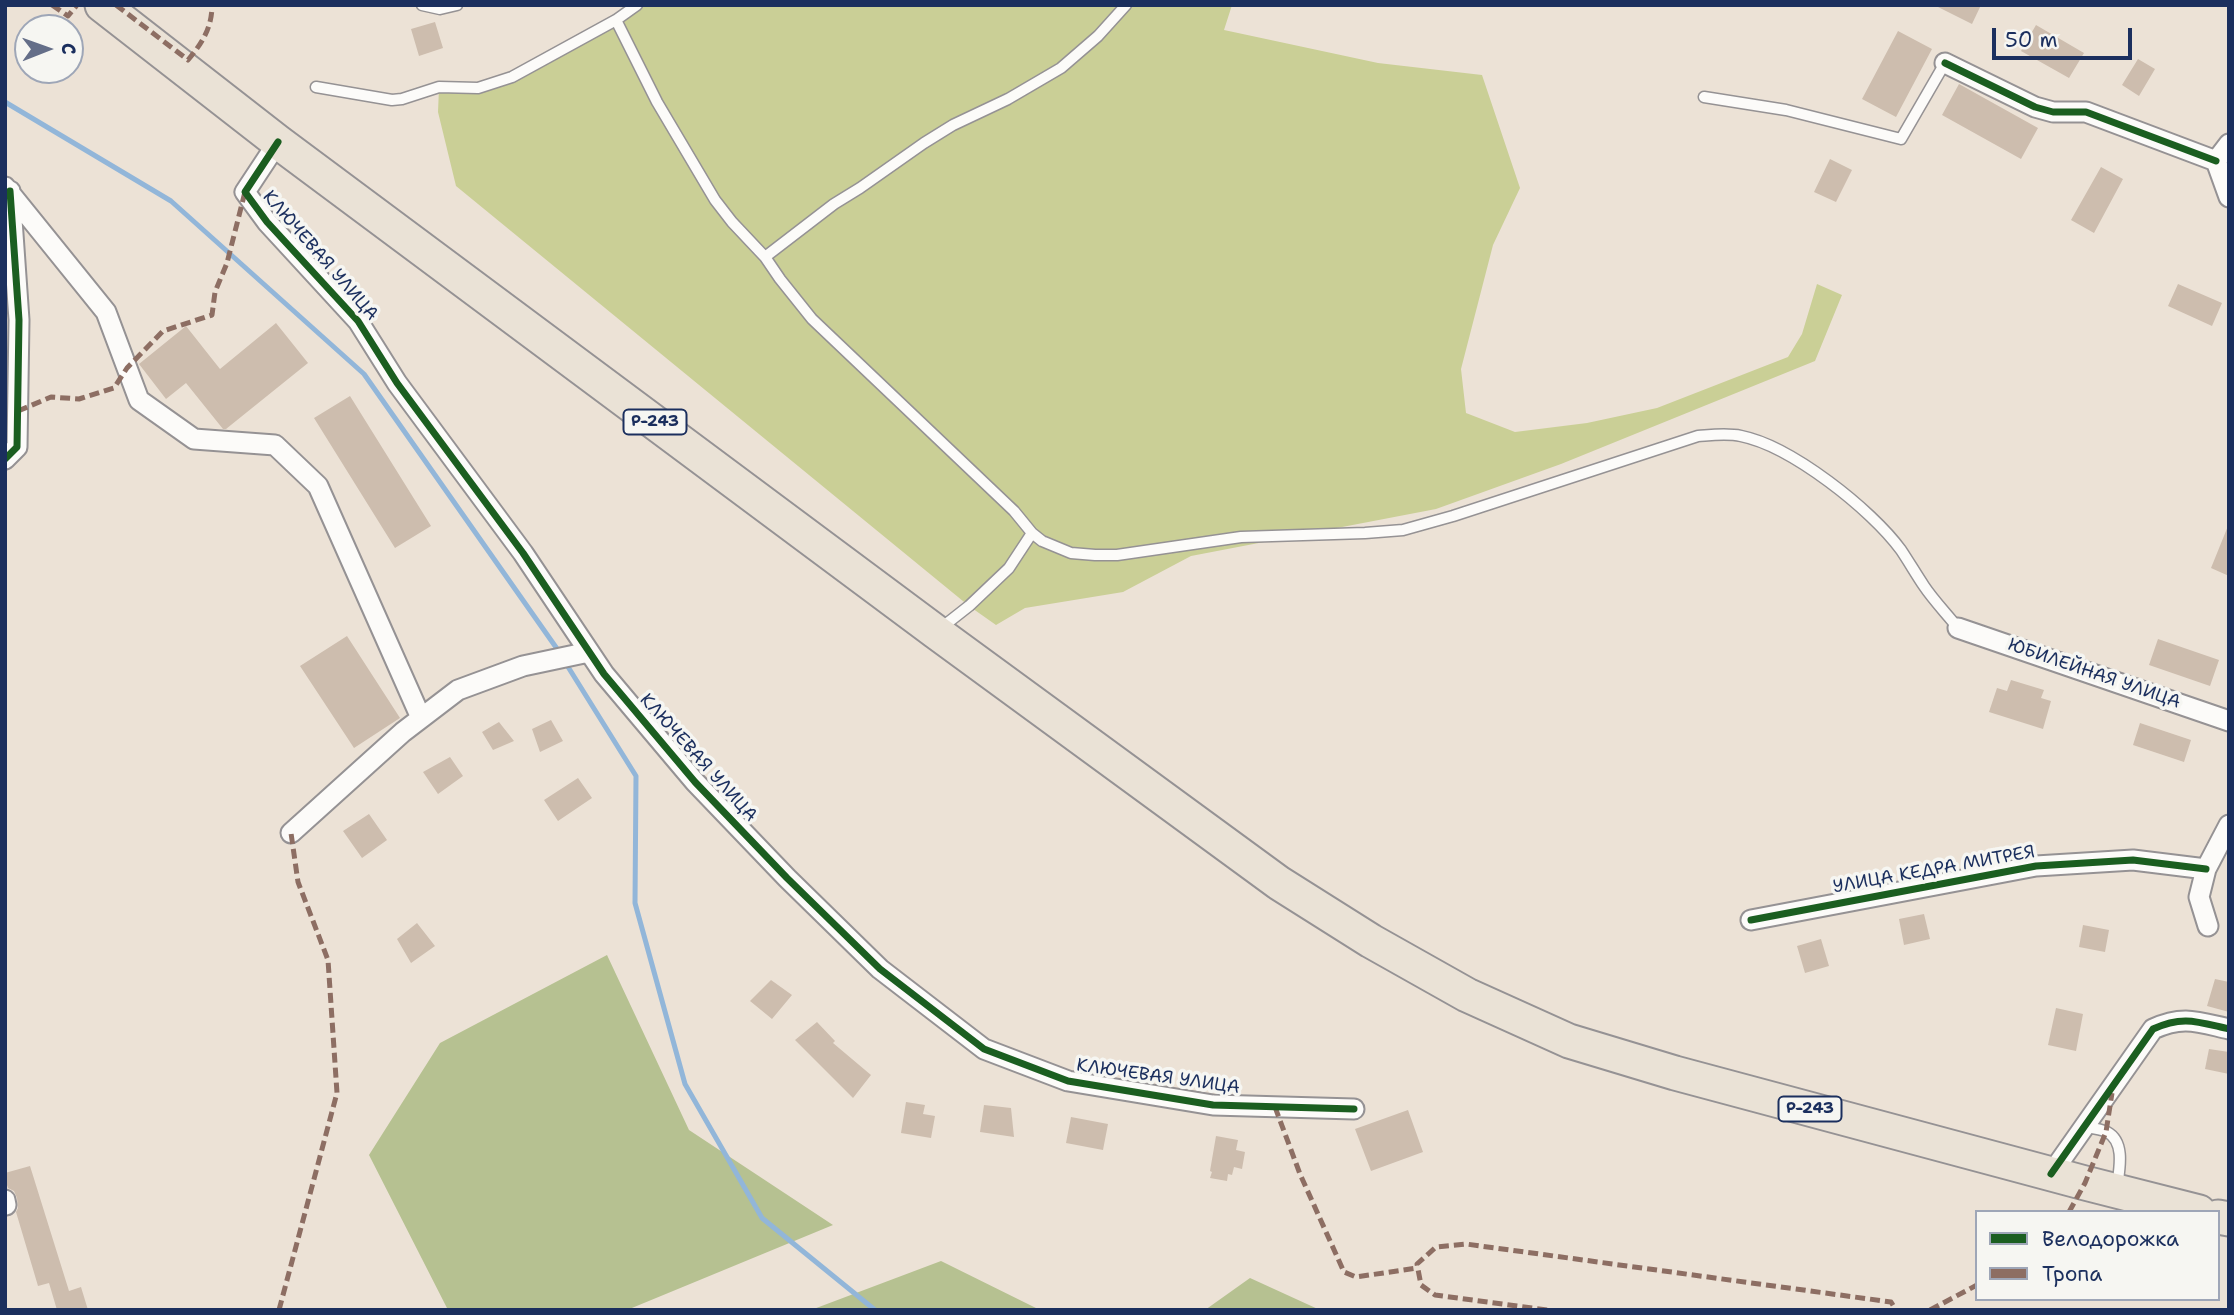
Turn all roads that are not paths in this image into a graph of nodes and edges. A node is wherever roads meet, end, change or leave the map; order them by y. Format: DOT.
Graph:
graph roads {
  1 [pos="102,5"];
  2 [pos="422,5"];
  3 [pos="457,5"];
  4 [pos="637,5"];
  5 [pos="1126,5"];
  6 [pos="616,20"];
  7 [pos="1945,63"];
  8 [pos="317,87"];
  9 [pos="1704,96"];
  10 [pos="278,142"];
  11 [pos="2229,144"];
  12 [pos="2216,161"];
  13 [pos="8,189"];
  14 [pos="2229,197"];
  15 [pos="765,257"];
  16 [pos="5,459"];
  17 [pos="1032,533"];
  18 [pos="1958,628"];
  19 [pos="936,632"];
  20 [pos="589,652"];
  21 [pos="421,718"];
  22 [pos="2229,721"];
  23 [pos="2229,825"];
  24 [pos="291,833"];
  25 [pos="2206,869"];
  26 [pos="1751,920"];
  27 [pos="2208,926"];
  28 [pos="2229,1029"];
  29 [pos="1354,1110"];
  30 [pos="2084,1127"];
  31 [pos="2051,1174"];
  32 [pos="2117,1191"];
  33 [pos="2191,1210"];
  1 -- 10 [label="highway, Р-243"];
  2 -- 3 [label="lane"];
  4 -- 6 [label="lane"];
  5 -- 15 [label="lane"];
  6 -- 8 [label="lane"];
  6 -- 15 [label="lane"];
  7 -- 9 [label="lane"];
  7 -- 12 [label="street"];
  10 -- 19 [label="highway, Р-243"];
  10 -- 20 [label="street, КЛЮЧЕВАЯ УЛИЦА"];
  11 -- 12 [label="street"];
  12 -- 14 [label="street"];
  13 -- 16 [label="street"];
  13 -- 21 [label="street"];
  15 -- 17 [label="lane"];
  17 -- 18 [label="lane"];
  17 -- 19 [label="lane"];
  18 -- 22 [label="street, ЮБИЛЕЙНАЯ УЛИЦА"];
  19 -- 31 [label="highway, Р-243"];
  20 -- 21 [label="street"];
  20 -- 29 [label="street, КЛЮЧЕВАЯ УЛИЦА"];
  21 -- 24 [label="street"];
  23 -- 25 [label="street"];
  25 -- 26 [label="street, УЛИЦА КЕДРА МИТРЕЯ"];
  25 -- 27 [label="street"];
  28 -- 30 [label="street"];
  30 -- 31 [label="street"];
  30 -- 32 [label="lane"];
  31 -- 32 [label="highway, Р-243"];
  32 -- 33 [label="highway, Р-243"];
}
